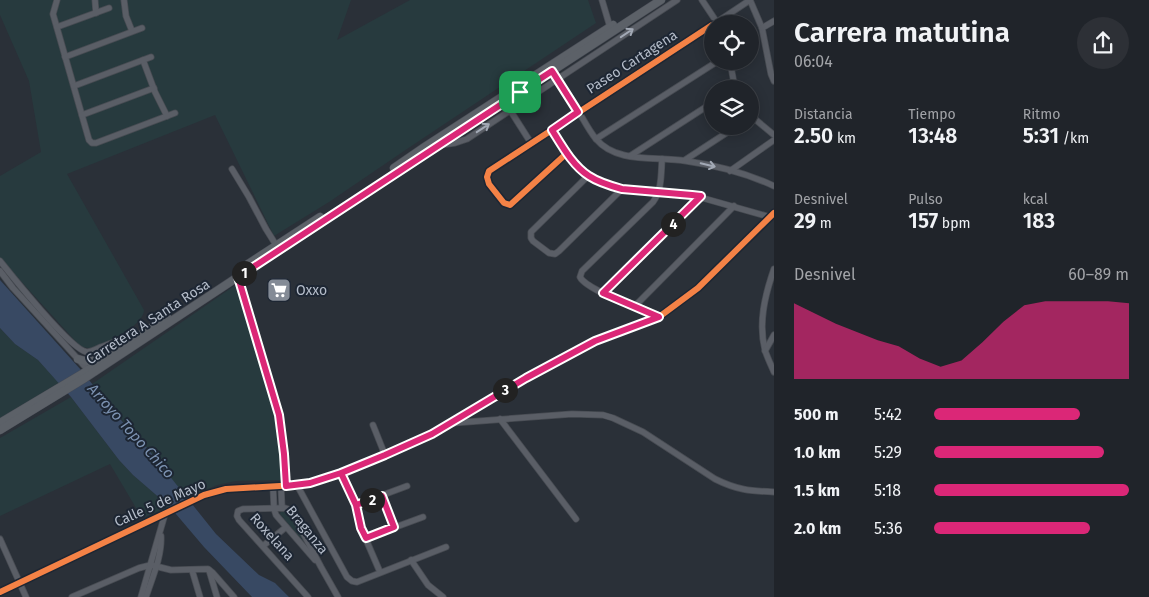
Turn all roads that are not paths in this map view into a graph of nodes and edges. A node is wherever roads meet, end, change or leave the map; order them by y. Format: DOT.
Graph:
graph roads {
  1 [pos="57,0"];
  2 [pos="95,0"];
  3 [pos="124,0"];
  4 [pos="602,0"];
  5 [pos="652,0"];
  6 [pos="661,0"];
  7 [pos="677,0"];
  8 [pos="702,0"];
  9 [pos="750,0"];
  10 [pos="109,8"];
  11 [pos="642,12"];
  12 [pos="96,13"];
  13 [pos="711,15"];
  14 [pos="728,15"];
  15 [pos="647,20"];
  16 [pos="774,21"];
  17 [pos="57,27"];
  18 [pos="610,27"];
  19 [pos="142,28"];
  20 [pos="762,28"];
  21 [pos="132,31"];
  22 [pos="704,31"];
  23 [pos="597,42"];
  24 [pos="602,50"];
  25 [pos="65,56"];
  26 [pos="151,57"];
  27 [pos="771,59"];
  28 [pos="144,60"];
  29 [pos="550,69"];
  30 [pos="704,70"];
  31 [pos="557,79"];
  32 [pos="774,81"];
  33 [pos="74,86"];
  34 [pos="154,88"];
  35 [pos="704,108"];
  36 [pos="510,110"];
  37 [pos="578,112"];
  38 [pos="175,113"];
  39 [pos="82,115"];
  40 [pos="168,116"];
  41 [pos="759,123"];
  42 [pos="552,130"];
  43 [pos="773,133"];
  44 [pos="723,135"];
  45 [pos="596,139"];
  46 [pos="774,140"];
  47 [pos="531,143"];
  48 [pos="438,145"];
  49 [pos="567,153"];
  50 [pos="630,157"];
  51 [pos="662,159"];
  52 [pos="685,160"];
  53 [pos="232,169"];
  54 [pos="730,171"];
  55 [pos="588,176"];
  56 [pos="381,179"];
  57 [pos="774,186"];
  58 [pos="622,189"];
  59 [pos="659,192"];
  60 [pos="701,196"];
  61 [pos="734,206"];
  62 [pos="772,215"];
  63 [pos="276,245"];
  64 [pos="0,261"];
  65 [pos="774,269"];
  66 [pos="0,271"];
  67 [pos="238,274"];
  68 [pos="603,293"];
  69 [pos="635,306"];
  70 [pos="659,317"];
  71 [pos="774,334"];
  72 [pos="140,335"];
  73 [pos="117,350"];
  74 [pos="765,352"];
  75 [pos="78,359"];
  76 [pos="774,372"];
  77 [pos="85,374"];
  78 [pos="59,391"];
  79 [pos="500,419"];
  80 [pos="0,423"];
  81 [pos="450,424"];
  82 [pos="373,426"];
  83 [pos="0,430"];
  84 [pos="385,455"];
  85 [pos="341,473"];
  86 [pos="297,485"];
  87 [pos="273,486"];
  88 [pos="284,486"];
  89 [pos="407,486"];
  90 [pos="774,492"];
  91 [pos="382,496"];
  92 [pos="356,505"];
  93 [pos="282,508"];
  94 [pos="274,509"];
  95 [pos="291,510"];
  96 [pos="165,514"];
  97 [pos="423,517"];
  98 [pos="576,519"];
  99 [pos="286,527"];
  100 [pos="394,527"];
  101 [pos="366,538"];
  102 [pos="0,539"];
  103 [pos="263,546"];
  104 [pos="446,547"];
  105 [pos="411,560"];
  106 [pos="153,566"];
  107 [pos="321,567"];
  108 [pos="207,569"];
  109 [pos="192,570"];
  110 [pos="380,572"];
  111 [pos="16,574"];
  112 [pos="19,582"];
  113 [pos="12,586"];
  114 [pos="0,592"];
  115 [pos="26,597"];
  116 [pos="72,597"];
  117 [pos="141,597"];
  118 [pos="146,597"];
  119 [pos="200,597"];
  120 [pos="217,597"];
  121 [pos="234,597"];
  122 [pos="308,597"];
  123 [pos="338,597"];
  124 [pos="443,597"];
  1 -- 17 [label="street"];
  2 -- 12 [label="street"];
  3 -- 21 [label="street"];
  4 -- 18 [label="street"];
  5 -- 18 [label="main road"];
  6 -- 11 [label="main road"];
  7 -- 15 [label="street"];
  8 -- 13 [label="street"];
  9 -- 14 [label="street, Paseo Cartagena"];
  9 -- 20 [label="street"];
  10 -- 12 [label="street"];
  11 -- 15 [label="street"];
  11 -- 23 [label="main road"];
  12 -- 17 [label="street"];
  24 -- 15 [label="street, one-way"];
  16 -- 20 [label="street"];
  17 -- 25 [label="street"];
  18 -- 29 [label="main road"];
  19 -- 21 [label="street"];
  20 -- 27 [label="street"];
  21 -- 25 [label="street"];
  22 -- 37 [label="street, Paseo Cartagena"];
  23 -- 24 [label="street"];
  23 -- 29 [label="main road"];
  24 -- 31 [label="street"];
  25 -- 33 [label="street"];
  26 -- 28 [label="street"];
  27 -- 32 [label="street"];
  28 -- 33 [label="street"];
  28 -- 34 [label="street"];
  29 -- 31 [label="street"];
  29 -- 48 [label="main road"];
  29 -- 56 [label="main road"];
  30 -- 45 [label="street"];
  31 -- 36 [label="street"];
  31 -- 37 [label="street"];
  33 -- 39 [label="street"];
  34 -- 39 [label="street"];
  34 -- 40 [label="street"];
  35 -- 50 [label="street"];
  36 -- 47 [label="street"];
  48 -- 36 [label="street, one-way"];
  37 -- 42 [label="street, Paseo Cartagena"];
  37 -- 45 [label="street"];
  38 -- 40 [label="street"];
  39 -- 40 [label="street"];
  41 -- 43 [label="street"];
  42 -- 47 [label="street, Paseo Cartagena"];
  42 -- 49 [label="street"];
  44 -- 52 [label="street"];
  45 -- 50 [label="street"];
  46 -- 54 [label="street"];
  47 -- 49 [label="street, Paseo Cartagena"];
  48 -- 56 [label="main road"];
  49 -- 55 [label="street"];
  50 -- 51 [label="street"];
  51 -- 52 [label="street"];
  51 -- 59 [label="street"];
  52 -- 54 [label="street, one-way"];
  53 -- 63 [label="street"];
  54 -- 57 [label="street"];
  55 -- 58 [label="street"];
  55 -- 58 [label="street"];
  56 -- 63 [label="main road, Carretera A Santa Rosa"];
  56 -- 67 [label="main road, Carretera A Santa Rosa"];
  58 -- 59 [label="street"];
  59 -- 60 [label="street"];
  59 -- 68 [label="street"];
  60 -- 61 [label="street"];
  60 -- 68 [label="street"];
  61 -- 62 [label="street"];
  61 -- 69 [label="street"];
  62 -- 70 [label="street, Calle 5 de Mayo"];
  63 -- 67 [label="main road, Carretera A Santa Rosa"];
  64 -- 72 [label="street"];
  65 -- 74 [label="street"];
  66 -- 75 [label="street"];
  67 -- 72 [label="main road, Carretera A Santa Rosa"];
  67 -- 77 [label="main road, Carretera A Santa Rosa"];
  67 -- 88 [label="street"];
  68 -- 69 [label="street"];
  69 -- 70 [label="street"];
  70 -- 81 [label="street, Calle 5 de Mayo"];
  71 -- 74 [label="street"];
  72 -- 73 [label="main road, Carretera A Santa Rosa"];
  73 -- 75 [label="main road"];
  73 -- 77 [label="main road, Carretera A Santa Rosa"];
  74 -- 76 [label="street"];
  75 -- 77 [label="street"];
  77 -- 78 [label="main road, Carretera A Santa Rosa"];
  78 -- 80 [label="main road, Carretera A Santa Rosa"];
  78 -- 83 [label="main road, Carretera A Santa Rosa"];
  79 -- 81 [label="street"];
  79 -- 90 [label="street"];
  79 -- 98 [label="street"];
  81 -- 84 [label="street, Calle 5 de Mayo"];
  82 -- 84 [label="street"];
  84 -- 85 [label="street, Calle 5 de Mayo"];
  85 -- 86 [label="street, Calle 5 de Mayo"];
  85 -- 92 [label="street"];
  86 -- 88 [label="street, Calle 5 de Mayo"];
  86 -- 110 [label="street"];
  87 -- 88 [label="street, Calle 5 de Mayo"];
  87 -- 94 [label="street"];
  87 -- 96 [label="street, Calle 5 de Mayo"];
  88 -- 93 [label="street"];
  89 -- 91 [label="street"];
  91 -- 92 [label="street"];
  91 -- 100 [label="street"];
  92 -- 101 [label="street"];
  93 -- 94 [label="street, Roxelana"];
  93 -- 95 [label="street, Roxelana"];
  94 -- 99 [label="street, Braganza"];
  94 -- 103 [label="street, Roxelana"];
  95 -- 107 [label="street, Braganza"];
  96 -- 106 [label="street"];
  96 -- 112 [label="street, Calle 5 de Mayo"];
  97 -- 100 [label="street"];
  99 -- 103 [label="street"];
  99 -- 107 [label="street, Braganza"];
  100 -- 101 [label="street"];
  101 -- 110 [label="street"];
  102 -- 111 [label="street"];
  103 -- 122 [label="street, Roxelana"];
  104 -- 105 [label="street"];
  105 -- 110 [label="street"];
  105 -- 124 [label="street"];
  106 -- 109 [label="street"];
  106 -- 116 [label="street"];
  106 -- 117 [label="street"];
  106 -- 118 [label="street"];
  107 -- 123 [label="street, Braganza"];
  108 -- 109 [label="street"];
  108 -- 120 [label="street"];
  108 -- 121 [label="street"];
  109 -- 119 [label="street"];
  111 -- 112 [label="street"];
  111 -- 113 [label="street"];
  112 -- 113 [label="street, Calle 5 de Mayo"];
  112 -- 115 [label="street"];
  113 -- 114 [label="street, Calle 5 de Mayo"];
}
